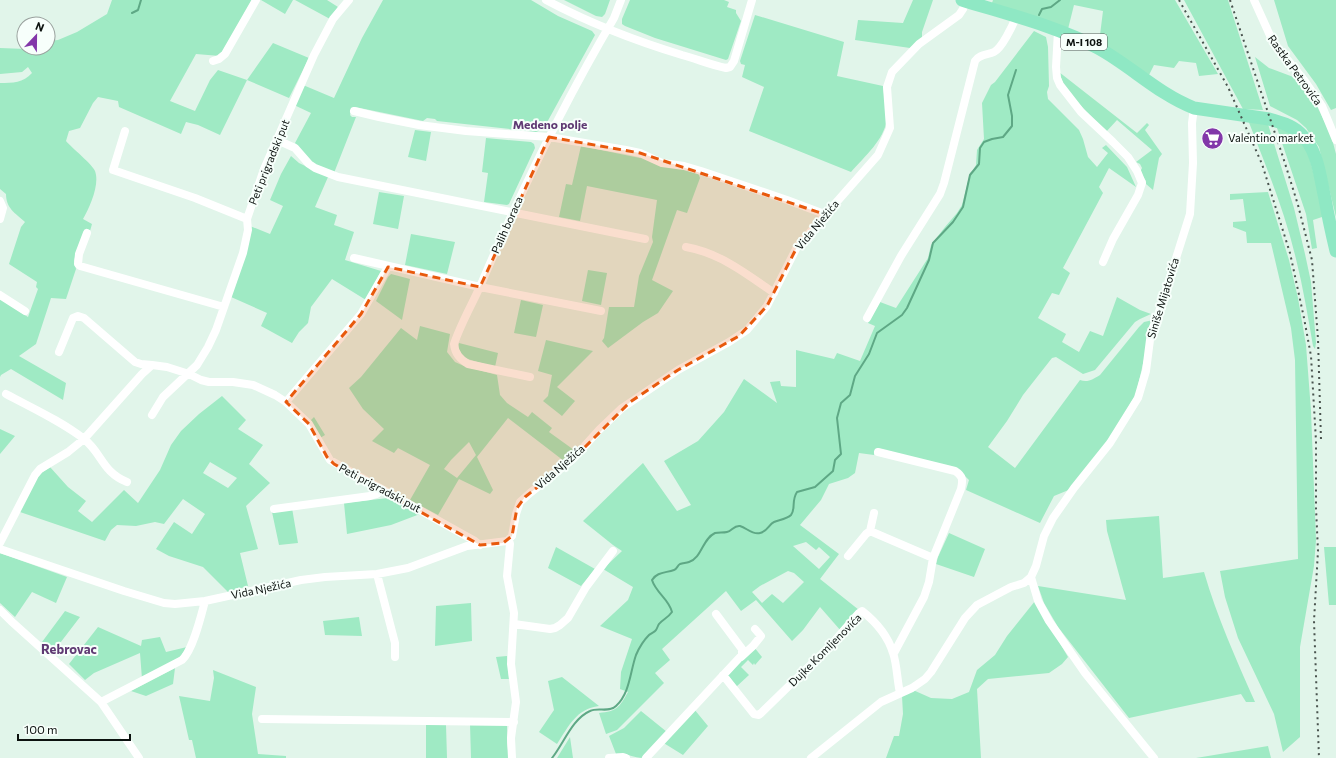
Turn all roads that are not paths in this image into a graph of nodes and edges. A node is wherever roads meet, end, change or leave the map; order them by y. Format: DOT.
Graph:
graph roads {
  1 [pos="256,0"];
  2 [pos="349,0"];
  3 [pos="546,0"];
  4 [pos="621,0"];
  5 [pos="752,0"];
  6 [pos="1254,0"];
  7 [pos="964,1"];
  8 [pos="1016,17"];
  9 [pos="608,29"];
  10 [pos="1058,31"];
  11 [pos="213,61"];
  12 [pos="1194,108"];
  13 [pos="354,111"];
  14 [pos="125,131"];
  15 [pos="549,137"];
  16 [pos="277,140"];
  17 [pos="1336,140"];
  18 [pos="0,201"];
  19 [pos="512,213"];
  20 [pos="826,215"];
  21 [pos="0,219"];
  22 [pos="247,219"];
  23 [pos="87,233"];
  24 [pos="646,239"];
  25 [pos="686,247"];
  26 [pos="1336,251"];
  27 [pos="354,258"];
  28 [pos="1103,262"];
  29 [pos="388,267"];
  30 [pos="480,287"];
  31 [pos="774,293"];
  32 [pos="0,295"];
  33 [pos="224,307"];
  34 [pos="25,310"];
  35 [pos="601,311"];
  36 [pos="867,318"];
  37 [pos="59,352"];
  38 [pos="152,365"];
  39 [pos="189,374"];
  40 [pos="530,377"];
  41 [pos="6,394"];
  42 [pos="286,402"];
  43 [pos="152,415"];
  44 [pos="84,439"];
  45 [pos="878,452"];
  46 [pos="127,482"];
  47 [pos="381,490"];
  48 [pos="274,509"];
  49 [pos="874,513"];
  50 [pos="870,531"];
  51 [pos="509,540"];
  52 [pos="0,543"];
  53 [pos="480,545"];
  54 [pos="0,549"];
  55 [pos="613,550"];
  56 [pos="848,556"];
  57 [pos="933,558"];
  58 [pos="377,574"];
  59 [pos="1031,577"];
  60 [pos="205,601"];
  61 [pos="0,610"];
  62 [pos="716,614"];
  63 [pos="514,624"];
  64 [pos="755,629"];
  65 [pos="894,654"];
  66 [pos="395,657"];
  67 [pos="741,657"];
  68 [pos="723,675"];
  69 [pos="900,693"];
  70 [pos="101,702"];
  71 [pos="262,718"];
  72 [pos="514,722"];
  73 [pos="139,758"];
  74 [pos="512,758"];
  75 [pos="609,758"];
  76 [pos="626,758"];
  77 [pos="646,758"];
  78 [pos="811,758"];
  79 [pos="1154,758"];
  1 -- 11 [label="street"];
  2 -- 16 [label="street, Peti prigradski put"];
  3 -- 9 [label="street"];
  4 -- 9 [label="street, Palih boraca"];
  5 -- 9 [label="street"];
  6 -- 17 [label="street, Rastka Petrovića"];
  7 -- 8 [label="main road, M-I 108"];
  7 -- 20 [label="street, Vida Nježića"];
  8 -- 10 [label="main road, M-I 108"];
  8 -- 36 [label="street"];
  9 -- 15 [label="street, Palih boraca"];
  10 -- 12 [label="main road, M-I 108"];
  10 -- 28 [label="street"];
  12 -- 26 [label="main road, M-I 108"];
  12 -- 59 [label="street, Siniše Mijatovića"];
  13 -- 15 [label="street"];
  14 -- 22 [label="street"];
  15 -- 19 [label="street, Palih boraca"];
  15 -- 20 [label="street"];
  16 -- 19 [label="street"];
  16 -- 22 [label="street, Peti prigradski put"];
  18 -- 21 [label="street"];
  19 -- 24 [label="street"];
  19 -- 30 [label="street, Palih boraca"];
  20 -- 31 [label="street, Vida Nježića"];
  22 -- 33 [label="street, Peti prigradski put"];
  23 -- 33 [label="street"];
  25 -- 31 [label="street"];
  27 -- 29 [label="street"];
  29 -- 30 [label="street"];
  29 -- 42 [label="street"];
  30 -- 35 [label="street"];
  30 -- 40 [label="street, Palih boraca"];
  31 -- 51 [label="street, Vida Nježića"];
  32 -- 34 [label="street"];
  33 -- 39 [label="street, Peti prigradski put"];
  37 -- 38 [label="street, Peti prigradski put"];
  38 -- 39 [label="street, Peti prigradski put"];
  38 -- 44 [label="street"];
  39 -- 42 [label="street, Peti prigradski put"];
  39 -- 43 [label="street"];
  41 -- 44 [label="street"];
  42 -- 47 [label="street, Peti prigradski put"];
  44 -- 46 [label="street"];
  44 -- 52 [label="street"];
  45 -- 57 [label="street"];
  47 -- 48 [label="street"];
  47 -- 53 [label="street, Peti prigradski put"];
  49 -- 50 [label="street"];
  50 -- 56 [label="street"];
  50 -- 57 [label="street"];
  51 -- 53 [label="street, Vida Nježića"];
  51 -- 63 [label="street"];
  53 -- 58 [label="street, Vida Nježića"];
  54 -- 60 [label="street, Vida Nježića"];
  55 -- 63 [label="street"];
  57 -- 65 [label="street"];
  58 -- 60 [label="street, Vida Nježića"];
  58 -- 66 [label="street"];
  59 -- 69 [label="street"];
  59 -- 79 [label="street"];
  60 -- 70 [label="street"];
  61 -- 70 [label="street"];
  62 -- 67 [label="street"];
  63 -- 72 [label="street"];
  64 -- 67 [label="street"];
  65 -- 68 [label="street, Dujke Komljenovića"];
  65 -- 69 [label="street, Dujke Komljenovića"];
  67 -- 68 [label="street"];
  68 -- 77 [label="street"];
  69 -- 78 [label="street"];
  70 -- 73 [label="street"];
  71 -- 72 [label="street"];
  72 -- 74 [label="street"];
  75 -- 76 [label="street"];
}
